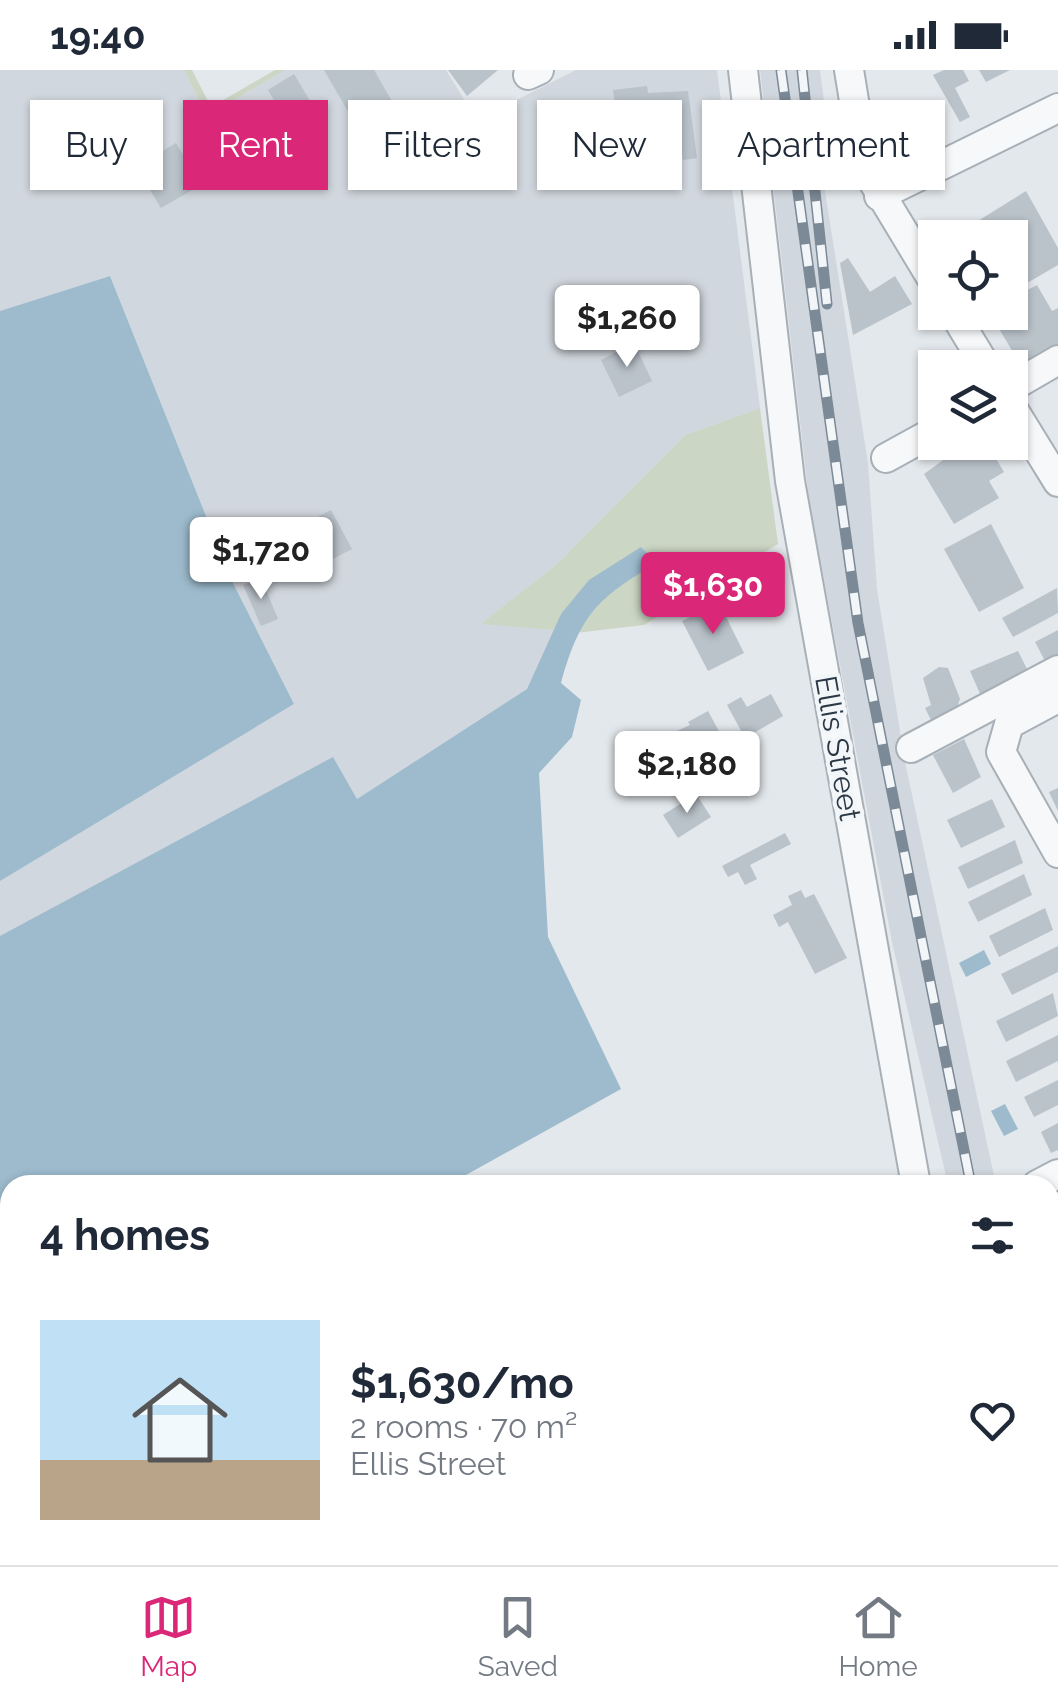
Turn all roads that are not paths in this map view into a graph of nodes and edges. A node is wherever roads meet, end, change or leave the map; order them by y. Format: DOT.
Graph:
graph roads {
  1 [pos="743,70"];
  2 [pos="849,70"];
  3 [pos="1058,108"];
  4 [pos="880,196"];
  5 [pos="918,257"];
  6 [pos="1058,360"];
  7 [pos="1028,378"];
  8 [pos="1028,433"];
  9 [pos="918,440"];
  10 [pos="886,458"];
  11 [pos="1058,482"];
  12 [pos="1058,670"];
  13 [pos="1058,698"];
  14 [pos="912,748"];
  15 [pos="1058,854"];
  16 [pos="914,1175"];
  1 -- 16 [label="street, Ellis Street"];
  2 -- 4 [label="street"];
  3 -- 4 [label="street"];
  4 -- 5 [label="street"];
  6 -- 7 [label="street"];
  8 -- 11 [label="street"];
  9 -- 10 [label="street"];
  12 -- 14 [label="street"];
  13 -- 15 [label="street"];
}
